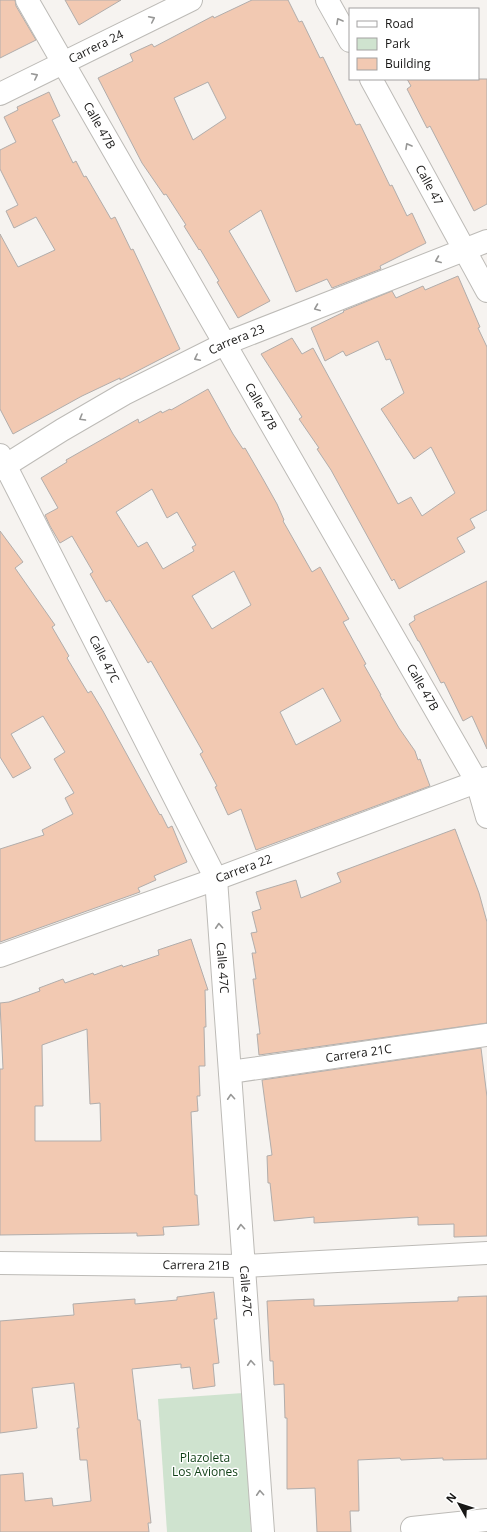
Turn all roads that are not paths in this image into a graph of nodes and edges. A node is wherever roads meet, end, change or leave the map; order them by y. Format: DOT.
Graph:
graph roads {
  1 [pos="27,0"];
  2 [pos="191,0"];
  3 [pos="327,0"];
  4 [pos="349,40"];
  5 [pos="62,62"];
  6 [pos="372,80"];
  7 [pos="0,94"];
  8 [pos="487,241"];
  9 [pos="465,250"];
  10 [pos="487,291"];
  11 [pos="224,344"];
  12 [pos="2,463"];
  13 [pos="482,780"];
  14 [pos="487,817"];
  15 [pos="216,879"];
  16 [pos="0,956"];
  17 [pos="487,1035"];
  18 [pos="230,1072"];
  19 [pos="487,1252"];
  20 [pos="0,1263"];
  21 [pos="244,1266"];
  22 [pos="487,1520"];
  23 [pos="412,1528"];
  24 [pos="263,1532"];
  1 -- 5 [label="street, Calle 47B"];
  5 -- 2 [label="street, Carrera 24, one-way"];
  4 -- 3 [label="street, one-way"];
  7 -- 5 [label="street, Carrera 24, one-way"];
  5 -- 11 [label="street, Calle 47B"];
  9 -- 6 [label="street, Calle 47, one-way"];
  8 -- 9 [label="street, Carrera 23"];
  9 -- 10 [label="street, Calle 47"];
  9 -- 11 [label="street, Carrera 23, one-way"];
  11 -- 12 [label="street, Carrera 23, one-way"];
  11 -- 13 [label="street, Calle 47B"];
  12 -- 15 [label="street, Calle 47C"];
  13 -- 14 [label="street, Calle 47B"];
  13 -- 15 [label="street, Carrera 22"];
  15 -- 16 [label="street, Carrera 22"];
  18 -- 15 [label="street, Calle 47C, one-way"];
  17 -- 18 [label="street, Carrera 21C"];
  21 -- 18 [label="street, Calle 47C, one-way"];
  19 -- 21 [label="street, Carrera 21B"];
  20 -- 21 [label="street, Carrera 21B"];
  24 -- 21 [label="street, Calle 47C, one-way"];
  22 -- 23 [label="street"];
}
